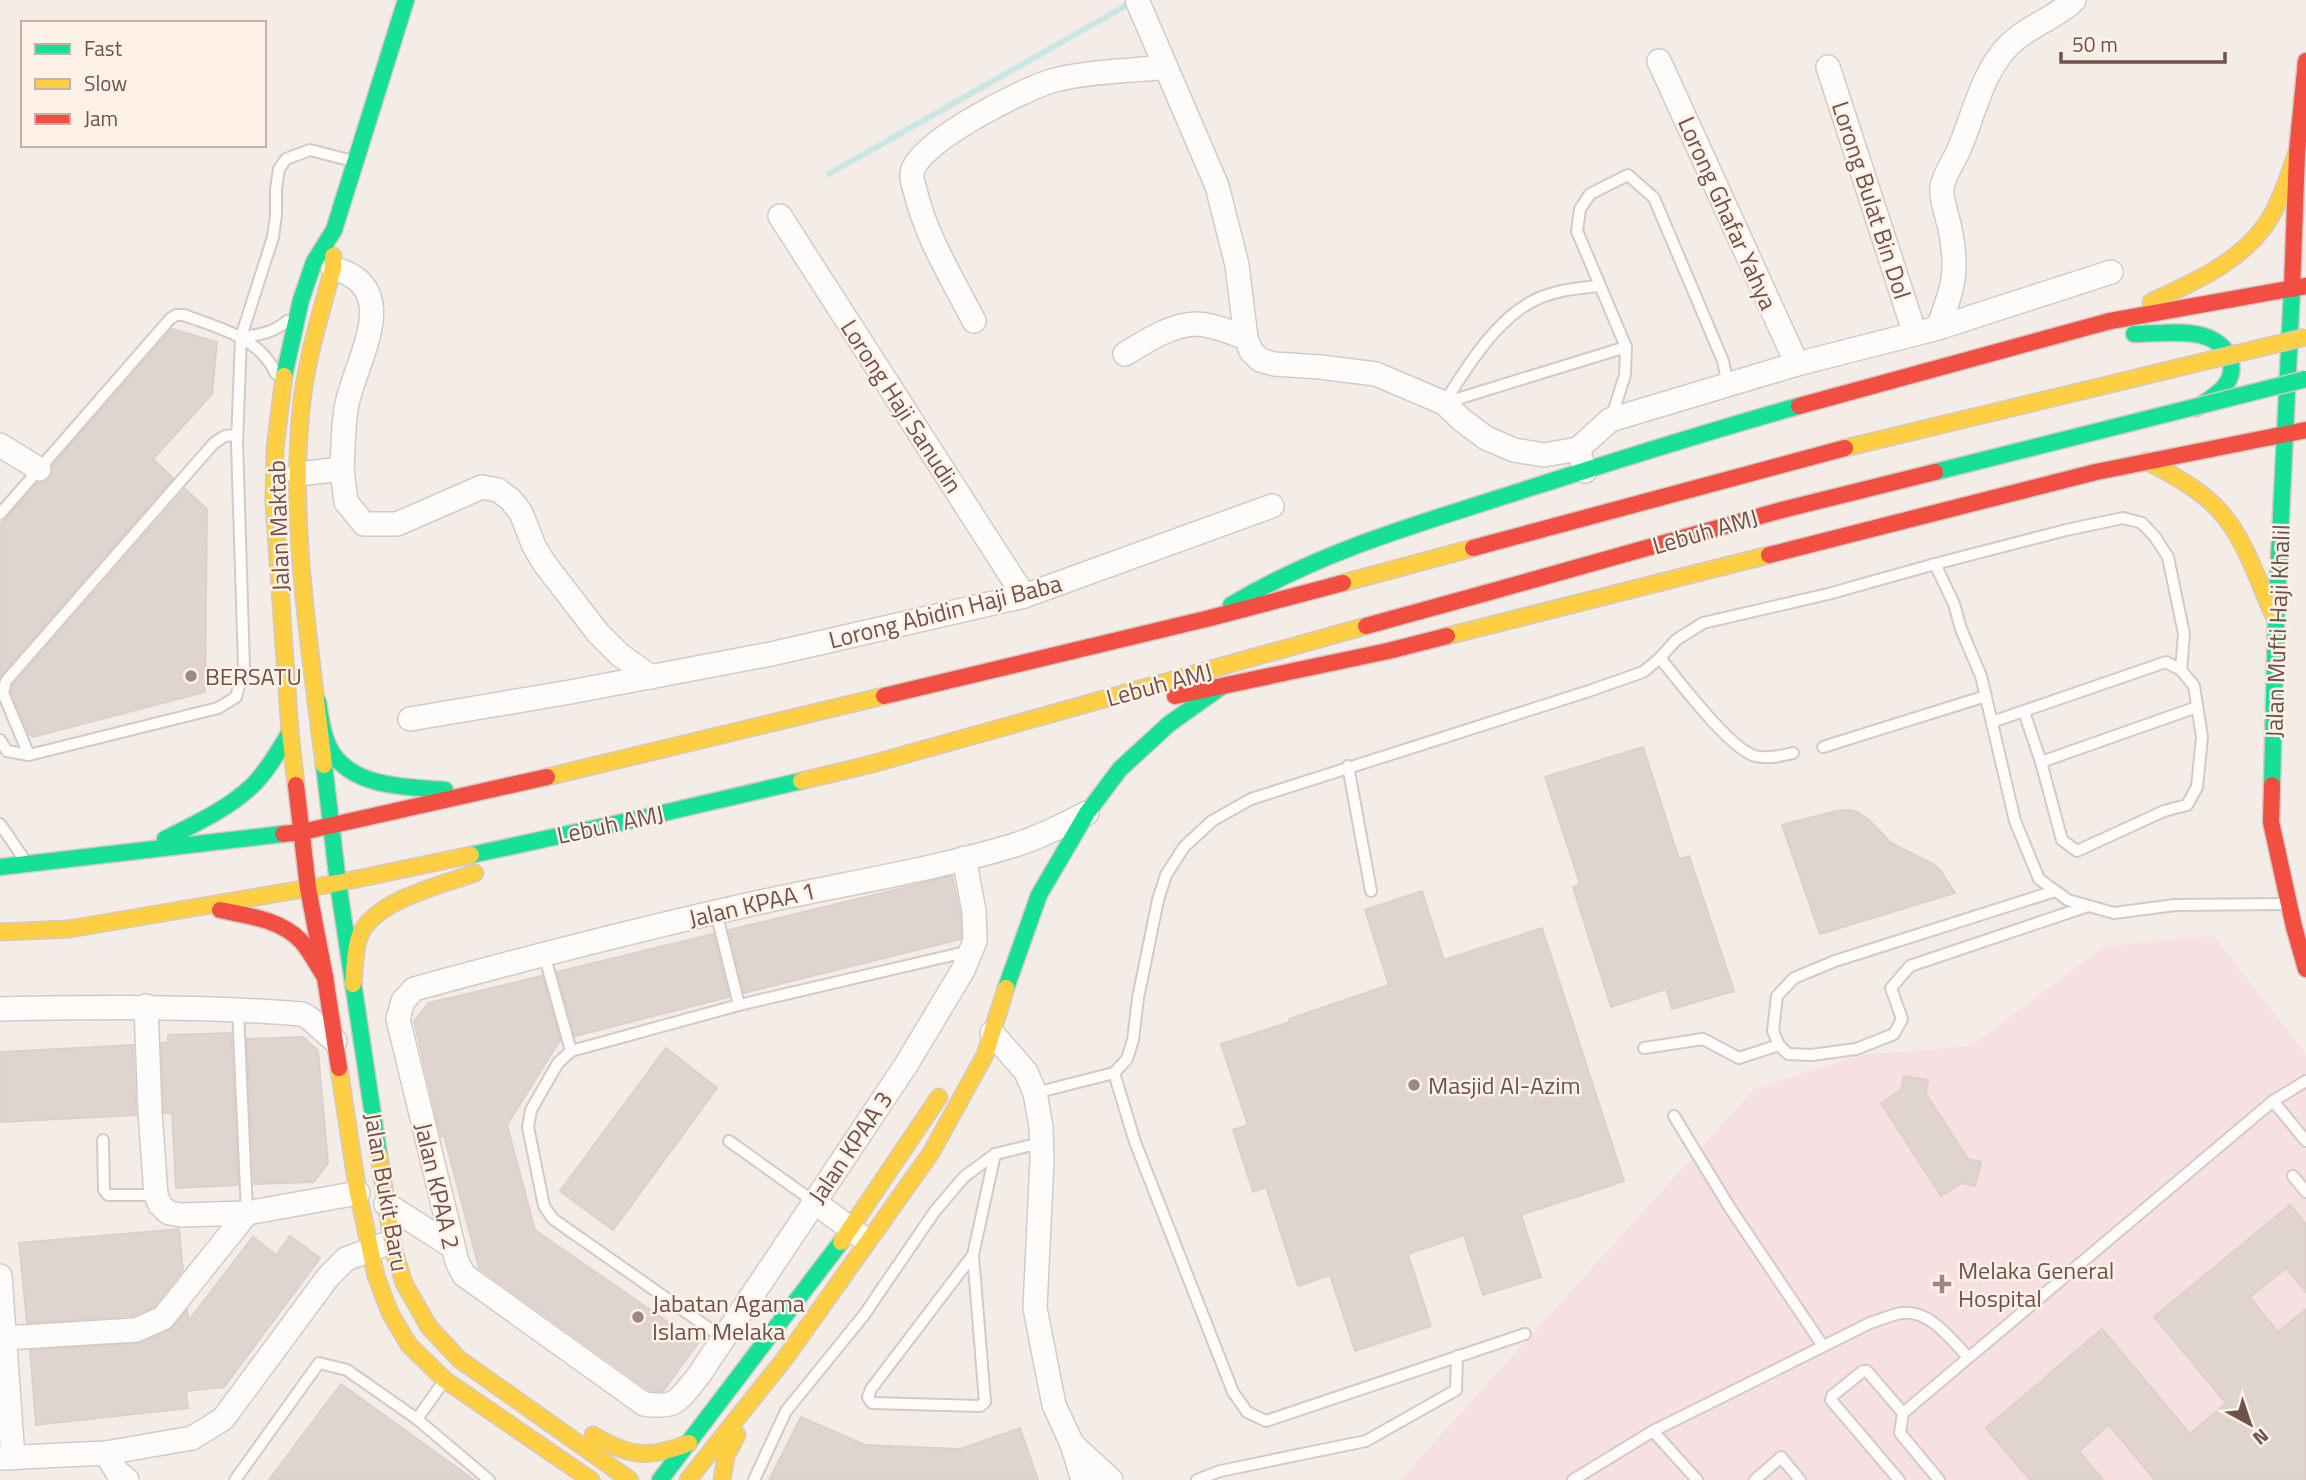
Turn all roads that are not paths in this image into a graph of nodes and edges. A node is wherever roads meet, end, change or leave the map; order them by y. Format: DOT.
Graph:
graph roads {
  1 [pos="406,0"];
  2 [pos="1138,0"];
  3 [pos="2074,0"];
  4 [pos="1659,61"];
  5 [pos="2306,61"];
  6 [pos="1167,67"];
  7 [pos="1828,67"];
  8 [pos="2297,152"];
  9 [pos="355,162"];
  10 [pos="780,216"];
  11 [pos="334,230"];
  12 [pos="333,268"];
  13 [pos="2111,272"];
  14 [pos="1601,286"];
  15 [pos="2299,287"];
  16 [pos="301,300"];
  17 [pos="974,321"];
  18 [pos="2110,321"];
  19 [pos="1938,328"];
  20 [pos="1915,334"];
  21 [pos="2064,334"];
  22 [pos="241,337"];
  23 [pos="2306,337"];
  24 [pos="1246,338"];
  25 [pos="1626,347"];
  26 [pos="1125,354"];
  27 [pos="1797,364"];
  28 [pos="2306,379"];
  29 [pos="1728,385"];
  30 [pos="281,397"];
  31 [pos="1444,403"];
  32 [pos="1610,420"];
  33 [pos="2161,430"];
  34 [pos="2306,430"];
  35 [pos="2286,434"];
  36 [pos="237,435"];
  37 [pos="0,445"];
  38 [pos="2128,451"];
  39 [pos="1581,460"];
  40 [pos="2146,461"];
  41 [pos="342,469"];
  42 [pos="38,470"];
  43 [pos="2096,472"];
  44 [pos="298,474"];
  45 [pos="1272,506"];
  46 [pos="0,514"];
  47 [pos="1936,565"];
  48 [pos="1024,596"];
  49 [pos="1210,618"];
  50 [pos="2276,619"];
  51 [pos="1660,658"];
  52 [pos="2181,670"];
  53 [pos="651,677"];
  54 [pos="1222,686"];
  55 [pos="1986,696"];
  56 [pos="318,702"];
  57 [pos="2197,707"];
  58 [pos="1062,710"];
  59 [pos="2024,712"];
  60 [pos="410,719"];
  61 [pos="1992,722"];
  62 [pos="290,732"];
  63 [pos="0,740"];
  64 [pos="1823,747"];
  65 [pos="1793,753"];
  66 [pos="29,755"];
  67 [pos="2040,762"];
  68 [pos="1348,766"];
  69 [pos="479,793"];
  70 [pos="1087,813"];
  71 [pos="633,820"];
  72 [pos="0,824"];
  73 [pos="332,825"];
  74 [pos="302,832"];
  75 [pos="144,850"];
  76 [pos="964,858"];
  77 [pos="28,864"];
  78 [pos="0,867"];
  79 [pos="338,883"];
  80 [pos="308,888"];
  81 [pos="1371,891"];
  82 [pos="2055,891"];
  83 [pos="2289,904"];
  84 [pos="207,906"];
  85 [pos="2088,906"];
  86 [pos="716,912"];
  87 [pos="0,932"];
  88 [pos="971,951"];
  89 [pos="544,954"];
  90 [pos="2306,969"];
  91 [pos="325,977"];
  92 [pos="353,984"];
  93 [pos="414,989"];
  94 [pos="739,1005"];
  95 [pos="146,1006"];
  96 [pos="0,1009"];
  97 [pos="238,1009"];
  98 [pos="992,1033"];
  99 [pos="335,1041"];
  100 [pos="1779,1045"];
  101 [pos="970,1048"];
  102 [pos="1644,1048"];
  103 [pos="571,1051"];
  104 [pos="1114,1073"];
  105 [pos="2306,1081"];
  106 [pos="946,1087"];
  107 [pos="1035,1093"];
  108 [pos="2273,1101"];
  109 [pos="1674,1116"];
  110 [pos="103,1140"];
  111 [pos="729,1141"];
  112 [pos="2306,1141"];
  113 [pos="1041,1143"];
  114 [pos="995,1154"];
  115 [pos="2293,1176"];
  116 [pos="2306,1192"];
  117 [pos="358,1193"];
  118 [pos="156,1195"];
  119 [pos="813,1201"];
  120 [pos="386,1203"];
  121 [pos="247,1213"];
  122 [pos="859,1235"];
  123 [pos="381,1245"];
  124 [pos="453,1247"];
  125 [pos="973,1255"];
  126 [pos="0,1276"];
  127 [pos="1525,1334"];
  128 [pos="4,1338"];
  129 [pos="723,1338"];
  130 [pos="1823,1346"];
  131 [pos="1457,1356"];
  132 [pos="786,1357"];
  133 [pos="1968,1357"];
  134 [pos="460,1359"];
  135 [pos="445,1380"];
  136 [pos="507,1393"];
  137 [pos="661,1406"];
  138 [pos="1903,1413"];
  139 [pos="417,1419"];
  140 [pos="506,1422"];
  141 [pos="1653,1431"];
  142 [pos="689,1443"];
  143 [pos="1072,1444"];
  144 [pos="106,1453"];
  145 [pos="6,1458"];
  146 [pos="477,1476"];
  147 [pos="127,1480"];
  148 [pos="235,1480"];
  149 [pos="489,1480"];
  150 [pos="570,1480"];
  151 [pos="591,1480"];
  152 [pos="630,1480"];
  153 [pos="660,1480"];
  154 [pos="688,1480"];
  155 [pos="722,1480"];
  156 [pos="754,1480"];
  157 [pos="1083,1480"];
  158 [pos="1111,1480"];
  159 [pos="1198,1480"];
  160 [pos="1573,1480"];
  161 [pos="1697,1480"];
  162 [pos="1755,1480"];
  163 [pos="1800,1480"];
  164 [pos="1899,1480"];
  165 [pos="1939,1480"];
  1 -- 9 [label="main road, Jalan Maktab"];
  2 -- 6 [label="street"];
  3 -- 19 [label="street"];
  4 -- 27 [label="street, Lorong Ghafar Yahya"];
  5 -- 8 [label="main road"];
  6 -- 17 [label="street"];
  6 -- 24 [label="street"];
  7 -- 20 [label="street, Lorong Bulat Bin Dol"];
  8 -- 15 [label="main road, Jalan Mufti Haji Khalil"];
  8 -- 18 [label="main road"];
  9 -- 11 [label="main road, Jalan Maktab"];
  9 -- 22 [label="lane"];
  10 -- 48 [label="street, Lorong Haji Sanudin"];
  11 -- 12 [label="main road, Jalan Maktab"];
  11 -- 16 [label="main road, Jalan Maktab"];
  12 -- 41 [label="street"];
  12 -- 44 [label="main road, Jalan Maktab"];
  13 -- 19 [label="street"];
  14 -- 25 [label="lane"];
  14 -- 29 [label="lane"];
  14 -- 31 [label="lane"];
  15 -- 18 [label="main road"];
  15 -- 35 [label="main road, Jalan Mufti Haji Khalil"];
  16 -- 22 [label="lane"];
  16 -- 30 [label="main road, Jalan Maktab"];
  18 -- 21 [label="main road"];
  19 -- 20 [label="street"];
  20 -- 27 [label="street"];
  21 -- 33 [label="main road"];
  21 -- 39 [label="main road"];
  22 -- 30 [label="lane"];
  22 -- 36 [label="lane"];
  22 -- 42 [label="lane"];
  23 -- 49 [label="main road, Lebuh AMJ, bridge"];
  24 -- 26 [label="street"];
  24 -- 31 [label="street"];
  25 -- 31 [label="lane"];
  25 -- 32 [label="lane"];
  27 -- 29 [label="street"];
  28 -- 58 [label="main road, Lebuh AMJ, bridge"];
  29 -- 32 [label="street"];
  30 -- 62 [label="main road, Jalan Maktab"];
  31 -- 39 [label="street"];
  32 -- 39 [label="street"];
  34 -- 35 [label="main road"];
  35 -- 40 [label="main road"];
  35 -- 50 [label="main road, Jalan Mufti Haji Khalil"];
  36 -- 66 [label="lane"];
  36 -- 66 [label="lane"];
  37 -- 42 [label="street"];
  38 -- 43 [label="main road"];
  39 -- 49 [label="main road"];
  40 -- 43 [label="main road"];
  40 -- 50 [label="main road"];
  41 -- 44 [label="street"];
  41 -- 53 [label="street"];
  42 -- 46 [label="lane"];
  43 -- 54 [label="main road"];
  44 -- 56 [label="main road, Jalan Maktab"];
  45 -- 48 [label="street, Lorong Abidin Haji Baba"];
  47 -- 51 [label="lane"];
  47 -- 52 [label="lane"];
  47 -- 55 [label="lane"];
  48 -- 53 [label="street, Lorong Abidin Haji Baba"];
  49 -- 69 [label="main road, Lebuh AMJ"];
  50 -- 83 [label="main road, Jalan Mufti Haji Khalil"];
  51 -- 65 [label="lane"];
  51 -- 68 [label="lane"];
  52 -- 57 [label="lane"];
  52 -- 59 [label="lane"];
  53 -- 60 [label="street, Lorong Abidin Haji Baba"];
  54 -- 58 [label="main road"];
  54 -- 70 [label="main road"];
  55 -- 61 [label="lane"];
  55 -- 64 [label="lane"];
  56 -- 69 [label="main road"];
  56 -- 73 [label="main road, Jalan Maktab"];
  57 -- 67 [label="lane"];
  57 -- 67 [label="lane"];
  58 -- 71 [label="main road, Lebuh AMJ"];
  59 -- 61 [label="lane"];
  59 -- 67 [label="lane"];
  61 -- 82 [label="lane"];
  62 -- 74 [label="main road, Jalan Maktab"];
  62 -- 75 [label="main road"];
  63 -- 66 [label="lane"];
  68 -- 81 [label="lane"];
  68 -- 104 [label="lane"];
  69 -- 73 [label="main road, Lebuh AMJ"];
  70 -- 76 [label="street, Jalan KPAA 1"];
  70 -- 98 [label="main road"];
  71 -- 79 [label="main road, Lebuh AMJ"];
  71 -- 92 [label="main road"];
  72 -- 77 [label="lane"];
  73 -- 74 [label="main road, Lebuh AMJ"];
  73 -- 79 [label="main road, Jalan Maktab"];
  74 -- 75 [label="main road, Lebuh AMJ"];
  74 -- 80 [label="main road, Jalan Maktab"];
  75 -- 77 [label="main road, Lebuh AMJ"];
  76 -- 86 [label="street, Jalan KPAA 1"];
  76 -- 88 [label="street, Jalan KPAA 3"];
  77 -- 78 [label="main road, Lebuh AMJ"];
  79 -- 80 [label="main road, Lebuh AMJ"];
  79 -- 92 [label="main road, Jalan Bukit Baru"];
  80 -- 84 [label="main road, Lebuh AMJ"];
  80 -- 91 [label="main road, Jalan Bukit Baru"];
  82 -- 85 [label="lane"];
  82 -- 100 [label="lane"];
  83 -- 85 [label="lane"];
  83 -- 90 [label="main road, Jalan Mufti Haji Khalil"];
  84 -- 87 [label="main road, Lebuh AMJ"];
  84 -- 91 [label="main road"];
  85 -- 100 [label="lane"];
  86 -- 89 [label="street, Jalan KPAA 1"];
  86 -- 94 [label="lane"];
  88 -- 94 [label="lane"];
  88 -- 119 [label="street, Jalan KPAA 3"];
  89 -- 93 [label="street, Jalan KPAA 1"];
  89 -- 103 [label="lane"];
  91 -- 99 [label="main road, Jalan Bukit Baru"];
  92 -- 120 [label="main road, Jalan Bukit Baru"];
  93 -- 124 [label="street, Jalan KPAA 2"];
  94 -- 103 [label="lane"];
  95 -- 96 [label="street"];
  95 -- 97 [label="street"];
  95 -- 118 [label="street"];
  97 -- 99 [label="street"];
  97 -- 121 [label="lane"];
  98 -- 101 [label="main road"];
  98 -- 107 [label="street"];
  98 -- 122 [label="main road"];
  99 -- 117 [label="main road, Jalan Bukit Baru"];
  100 -- 102 [label="lane"];
  103 -- 129 [label="lane"];
  104 -- 107 [label="lane"];
  104 -- 131 [label="lane"];
  105 -- 108 [label="lane"];
  106 -- 122 [label="main road"];
  107 -- 113 [label="street"];
  108 -- 112 [label="lane"];
  108 -- 133 [label="lane"];
  109 -- 130 [label="lane"];
  110 -- 118 [label="lane"];
  111 -- 119 [label="lane"];
  113 -- 114 [label="lane"];
  113 -- 143 [label="street"];
  114 -- 125 [label="lane"];
  114 -- 156 [label="lane"];
  115 -- 116 [label="lane"];
  117 -- 121 [label="street"];
  117 -- 123 [label="main road, Jalan Bukit Baru"];
  118 -- 121 [label="street"];
  119 -- 122 [label="street"];
  119 -- 129 [label="street, Jalan KPAA 3"];
  120 -- 123 [label="main road, Jalan Bukit Baru"];
  120 -- 124 [label="street"];
  121 -- 128 [label="street"];
  122 -- 132 [label="main road"];
  122 -- 142 [label="main road"];
  123 -- 134 [label="main road, Jalan Bukit Baru"];
  123 -- 135 [label="main road, Jalan Bukit Baru"];
  123 -- 144 [label="street"];
  124 -- 137 [label="street, Jalan KPAA 2"];
  125 -- 125 [label="lane"];
  126 -- 128 [label="street"];
  127 -- 131 [label="lane"];
  128 -- 145 [label="street"];
  129 -- 137 [label="street, Jalan KPAA 3"];
  130 -- 133 [label="lane"];
  130 -- 141 [label="lane"];
  131 -- 159 [label="lane"];
  132 -- 154 [label="main road"];
  132 -- 155 [label="main road"];
  133 -- 138 [label="lane"];
  134 -- 135 [label="lane"];
  134 -- 136 [label="main road, Jalan Bukit Baru"];
  135 -- 139 [label="lane"];
  135 -- 140 [label="main road, Jalan Bukit Baru"];
  136 -- 142 [label="main road"];
  136 -- 152 [label="main road, Jalan Bukit Baru"];
  138 -- 164 [label="lane"];
  138 -- 165 [label="lane"];
  139 -- 146 [label="lane"];
  139 -- 148 [label="lane"];
  140 -- 150 [label="main road"];
  140 -- 151 [label="main road, Jalan Bukit Baru"];
  141 -- 160 [label="lane"];
  141 -- 161 [label="lane"];
  142 -- 153 [label="main road"];
  143 -- 157 [label="street"];
  143 -- 158 [label="street"];
  144 -- 145 [label="street"];
  144 -- 147 [label="street"];
  146 -- 149 [label="lane"];
  162 -- 163 [label="lane"];
}
